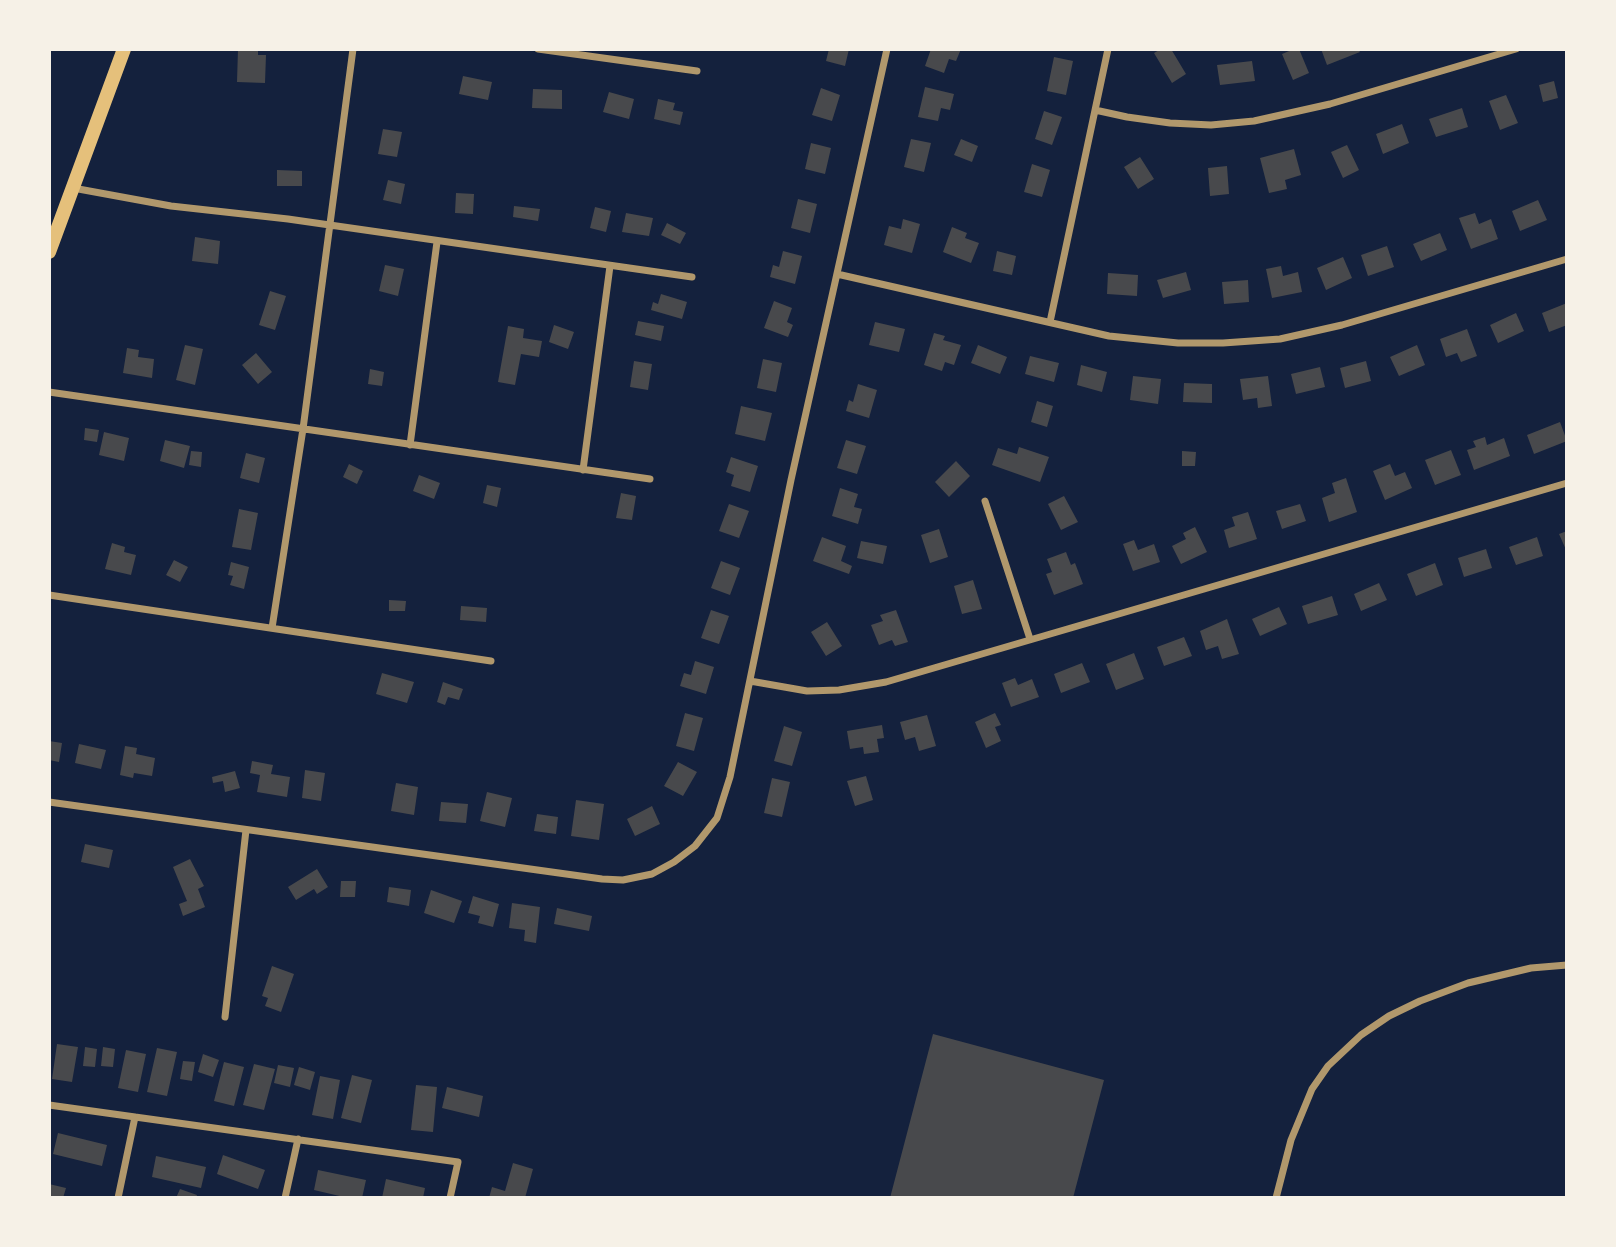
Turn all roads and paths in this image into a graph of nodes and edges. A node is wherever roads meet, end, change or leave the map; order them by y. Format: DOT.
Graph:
graph roads {
  1 [pos="124,49"];
  2 [pos="353,49"];
  3 [pos="538,49"];
  4 [pos="887,49"];
  5 [pos="1108,49"];
  6 [pos="1516,49"];
  7 [pos="697,71"];
  8 [pos="1095,110"];
  9 [pos="73,188"];
  10 [pos="330,225"];
  11 [pos="437,242"];
  12 [pos="49,252"];
  13 [pos="1567,259"];
  14 [pos="610,266"];
  15 [pos="837,274"];
  16 [pos="692,277"];
  17 [pos="1050,321"];
  18 [pos="49,392"];
  19 [pos="303,429"];
  20 [pos="410,445"];
  21 [pos="583,470"];
  22 [pos="650,479"];
  23 [pos="1567,483"];
  24 [pos="985,501"];
  25 [pos="49,595"];
  26 [pos="272,628"];
  27 [pos="1030,639"];
  28 [pos="492,661"];
  29 [pos="750,681"];
  30 [pos="49,802"];
  31 [pos="246,830"];
  32 [pos="1567,965"];
  33 [pos="225,1017"];
  34 [pos="49,1105"];
  35 [pos="135,1117"];
  36 [pos="298,1139"];
  37 [pos="118,1198"];
  38 [pos="285,1198"];
  39 [pos="450,1198"];
  40 [pos="1276,1198"];
  1 -- 9 [label="main road"];
  2 -- 10 [label="street"];
  3 -- 7 [label="street"];
  4 -- 15 [label="street"];
  5 -- 8 [label="street"];
  6 -- 8 [label="street"];
  8 -- 17 [label="street"];
  9 -- 10 [label="street"];
  9 -- 12 [label="main road"];
  10 -- 11 [label="street"];
  10 -- 19 [label="street"];
  11 -- 14 [label="street"];
  11 -- 20 [label="street"];
  13 -- 17 [label="street"];
  14 -- 16 [label="street"];
  14 -- 21 [label="street"];
  15 -- 17 [label="street"];
  15 -- 29 [label="street"];
  18 -- 19 [label="street"];
  19 -- 20 [label="street"];
  19 -- 26 [label="street"];
  20 -- 21 [label="street"];
  21 -- 22 [label="street"];
  23 -- 27 [label="street"];
  24 -- 27 [label="street"];
  25 -- 26 [label="street"];
  26 -- 28 [label="street"];
  27 -- 29 [label="street"];
  29 -- 31 [label="street"];
  30 -- 31 [label="street"];
  31 -- 33 [label="street"];
  32 -- 40 [label="street"];
  34 -- 35 [label="street"];
  35 -- 36 [label="street"];
  35 -- 37 [label="street"];
  36 -- 38 [label="street"];
  36 -- 39 [label="street"];
}
